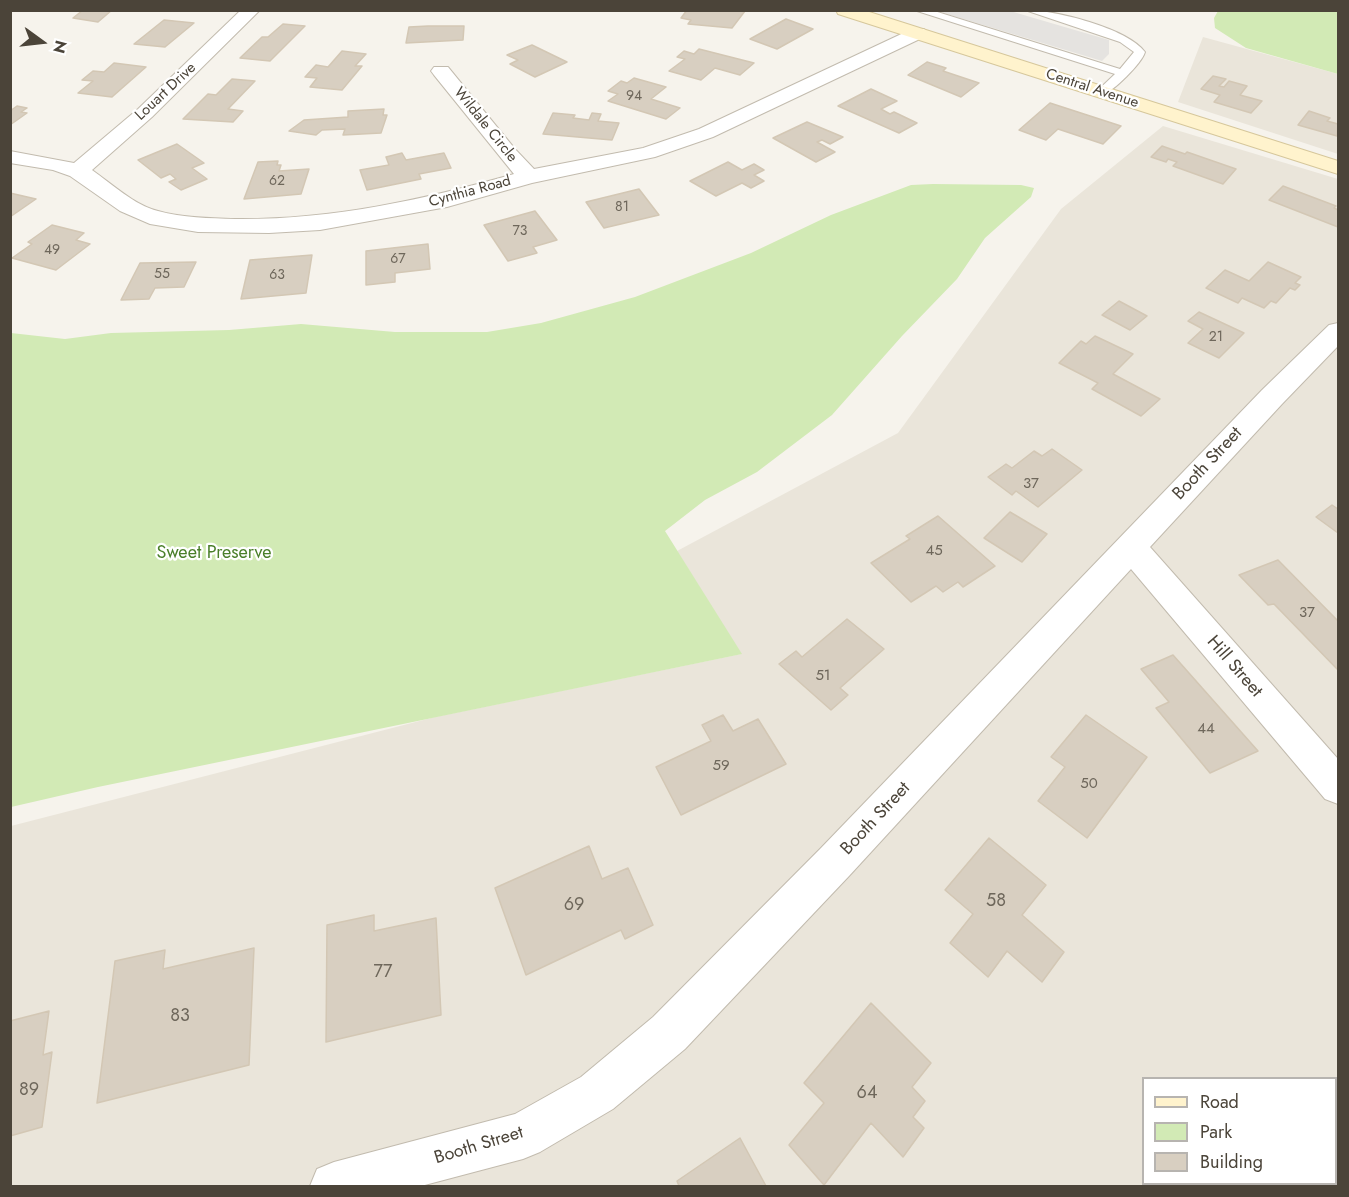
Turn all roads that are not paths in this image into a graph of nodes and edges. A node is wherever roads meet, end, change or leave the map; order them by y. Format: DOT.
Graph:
graph roads {
  1 [pos="252,10"];
  2 [pos="844,10"];
  3 [pos="919,10"];
  4 [pos="1030,10"];
  5 [pos="918,33"];
  6 [pos="441,71"];
  7 [pos="1123,73"];
  8 [pos="1102,92"];
  9 [pos="10,157"];
  10 [pos="1338,168"];
  11 [pos="78,171"];
  12 [pos="529,177"];
  13 [pos="1338,331"];
  14 [pos="1130,546"];
  15 [pos="1338,786"];
  16 [pos="334,1186"];
  1 -- 11 [label="street, Louart Drive"];
  2 -- 5 [label="main road, Central Avenue"];
  3 -- 7 [label="lane"];
  4 -- 7 [label="lane"];
  5 -- 8 [label="main road, Central Avenue"];
  5 -- 12 [label="street, Cynthia Road"];
  6 -- 12 [label="street, Wildale Circle"];
  7 -- 8 [label="lane"];
  8 -- 10 [label="main road, Central Avenue"];
  9 -- 11 [label="street, Cynthia Road"];
  11 -- 12 [label="street, Cynthia Road"];
  13 -- 14 [label="street, Booth Street"];
  14 -- 15 [label="street, Hill Street"];
  14 -- 16 [label="street, Booth Street"];
}
